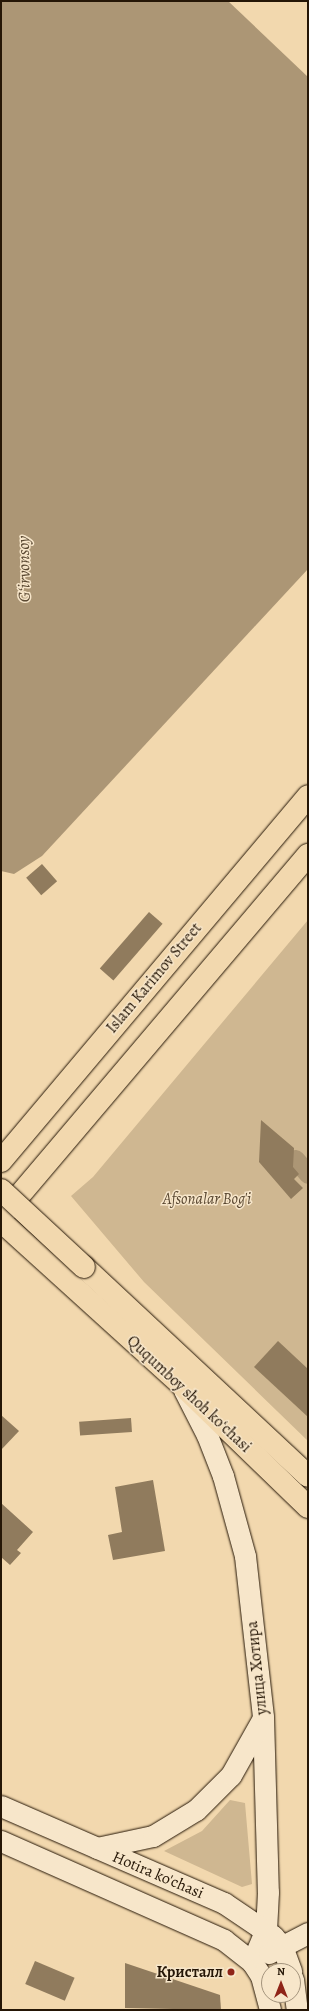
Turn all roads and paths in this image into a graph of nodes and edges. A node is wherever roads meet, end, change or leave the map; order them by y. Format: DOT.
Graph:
graph roads {
  1 [pos="308,796"];
  2 [pos="308,855"];
  3 [pos="1,1160"];
  4 [pos="1,1190"];
  5 [pos="1,1217"];
  6 [pos="1,1221"];
  7 [pos="181,1384"];
  8 [pos="308,1476"];
  9 [pos="308,1507"];
  10 [pos="263,1717"];
  11 [pos="1,1806"];
  12 [pos="1,1841"];
  13 [pos="97,1848"];
  14 [pos="266,1930"];
  15 [pos="308,1933"];
  16 [pos="282,1946"];
  17 [pos="252,1962"];
  18 [pos="288,1963"];
  19 [pos="270,2010"];
  1 -- 3 [label="main road, Islam Karimov Street"];
  2 -- 5 [label="main road"];
  4 -- 8 [label="main road, Ququmboy shoh koʻchasi, bridge"];
  6 -- 7 [label="main road, Ququmboy shoh koʻchasi"];
  7 -- 9 [label="main road, Ququmboy shoh koʻchasi"];
  7 -- 10 [label="main road, улица Хотира"];
  10 -- 13 [label="main road"];
  10 -- 14 [label="main road, улица Хотира"];
  11 -- 13 [label="main road, Hotira ko'chasi"];
  12 -- 17 [label="main road, Hotira ko'chasi"];
  13 -- 14 [label="main road, Hotira ko'chasi"];
  14 -- 16 [label="main road, Hotira ko'chasi"];
  14 -- 17 [label="main road, улица Хотира"];
  15 -- 16 [label="main road"];
  16 -- 17 [label="main road"];
  16 -- 18 [label="main road, Hotira ko'chasi"];
  17 -- 19 [label="main road, Hotira ko'chasi"];
}
